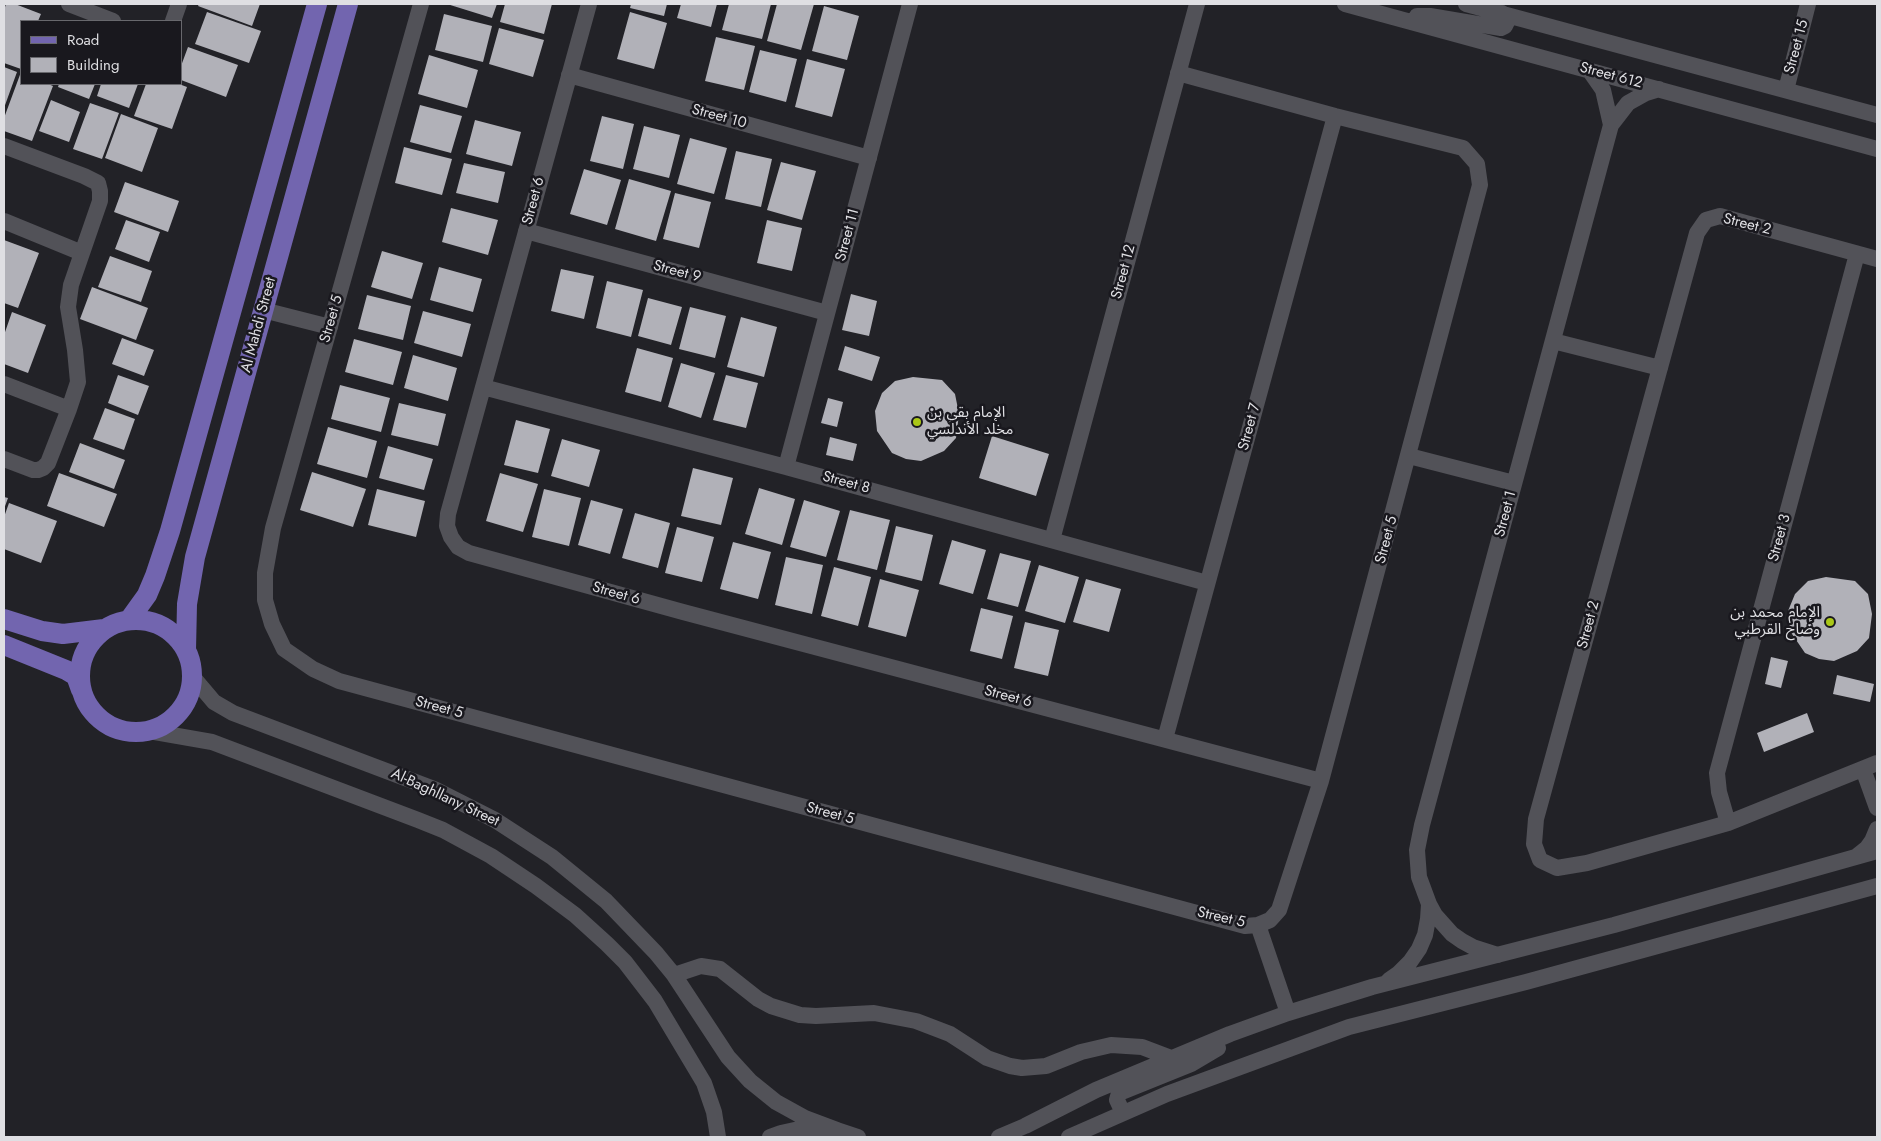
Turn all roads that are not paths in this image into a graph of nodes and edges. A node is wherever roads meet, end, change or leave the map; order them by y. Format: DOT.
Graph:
graph roads {
  1 [pos="69,4"];
  2 [pos="179,4"];
  3 [pos="317,4"];
  4 [pos="348,4"];
  5 [pos="421,4"];
  6 [pos="589,4"];
  7 [pos="910,4"];
  8 [pos="1197,4"];
  9 [pos="1345,4"];
  10 [pos="1466,4"];
  11 [pos="1808,4"];
  12 [pos="1502,13"];
  13 [pos="1388,15"];
  14 [pos="110,20"];
  15 [pos="173,20"];
  16 [pos="1589,70"];
  17 [pos="1178,73"];
  18 [pos="569,75"];
  19 [pos="1659,90"];
  20 [pos="1786,90"];
  21 [pos="1877,115"];
  22 [pos="1335,116"];
  23 [pos="1611,125"];
  24 [pos="1834,137"];
  25 [pos="1877,139"];
  26 [pos="4,146"];
  27 [pos="1877,149"];
  28 [pos="868,158"];
  29 [pos="4,221"];
  30 [pos="526,231"];
  31 [pos="82,253"];
  32 [pos="1856,254"];
  33 [pos="1877,259"];
  34 [pos="264,310"];
  35 [pos="827,313"];
  36 [pos="330,327"];
  37 [pos="1552,341"];
  38 [pos="1660,368"];
  39 [pos="4,384"];
  40 [pos="483,387"];
  41 [pos="69,409"];
  42 [pos="1409,456"];
  43 [pos="4,459"];
  44 [pos="786,467"];
  45 [pos="1514,483"];
  46 [pos="1052,540"];
  47 [pos="1207,583"];
  48 [pos="4,619"];
  49 [pos="130,620"];
  50 [pos="104,629"];
  51 [pos="4,645"];
  52 [pos="186,650"];
  53 [pos="192,676"];
  54 [pos="85,702"];
  55 [pos="149,731"];
  56 [pos="1165,739"];
  57 [pos="1874,765"];
  58 [pos="1321,781"];
  59 [pos="1877,808"];
  60 [pos="1728,823"];
  61 [pos="1877,829"];
  62 [pos="1877,851"];
  63 [pos="1853,858"];
  64 [pos="1877,886"];
  65 [pos="1429,904"];
  66 [pos="1258,925"];
  67 [pos="1498,955"];
  68 [pos="674,975"];
  69 [pos="1372,987"];
  70 [pos="1288,1013"];
  71 [pos="1258,1024"];
  72 [pos="1171,1058"];
  73 [pos="1123,1113"];
  74 [pos="837,1130"];
  75 [pos="718,1137"];
  76 [pos="770,1137"];
  77 [pos="858,1137"];
  78 [pos="999,1137"];
  79 [pos="1069,1137"];
  1 -- 14 [label="street"];
  2 -- 15 [label="street"];
  3 -- 49 [label="main road, Al Mahdi Street"];
  4 -- 34 [label="main road, Al Mahdi Street"];
  5 -- 36 [label="street, Street 5"];
  6 -- 18 [label="street, Street 6"];
  7 -- 28 [label="street, Street 11"];
  8 -- 17 [label="street, Street 12"];
  9 -- 13 [label="street, Street 612"];
  10 -- 12 [label="street"];
  11 -- 20 [label="street, Street 15"];
  12 -- 13 [label="street"];
  12 -- 20 [label="street"];
  13 -- 16 [label="street, Street 612"];
  16 -- 19 [label="street, Street 612"];
  16 -- 23 [label="street, Street 1"];
  17 -- 22 [label="street"];
  17 -- 46 [label="street, Street 12"];
  18 -- 28 [label="street, Street 10"];
  18 -- 30 [label="street, Street 6"];
  19 -- 23 [label="street, Street 1"];
  19 -- 24 [label="street, Street 612"];
  20 -- 21 [label="street"];
  22 -- 42 [label="street, Street 5"];
  22 -- 47 [label="street, Street 7"];
  23 -- 37 [label="street, Street 1"];
  24 -- 25 [label="street"];
  24 -- 27 [label="street, Street 612"];
  26 -- 31 [label="street"];
  28 -- 35 [label="street, Street 11"];
  29 -- 31 [label="street"];
  30 -- 35 [label="street, Street 9"];
  30 -- 40 [label="street, Street 6"];
  31 -- 41 [label="street"];
  32 -- 33 [label="street, Street 2"];
  32 -- 38 [label="street, Street 2"];
  32 -- 60 [label="street, Street 3"];
  34 -- 36 [label="street"];
  34 -- 52 [label="main road, Al Mahdi Street"];
  35 -- 44 [label="street, Street 11"];
  36 -- 66 [label="street, Street 5"];
  37 -- 38 [label="street"];
  37 -- 45 [label="street, Street 1"];
  38 -- 60 [label="street, Street 2"];
  39 -- 41 [label="street"];
  40 -- 44 [label="street, Street 8"];
  40 -- 56 [label="street, Street 6"];
  41 -- 43 [label="street"];
  42 -- 45 [label="street"];
  42 -- 58 [label="street, Street 5"];
  44 -- 46 [label="street, Street 8"];
  45 -- 65 [label="street, Street 1"];
  46 -- 47 [label="street, Street 8"];
  47 -- 56 [label="street, Street 7"];
  48 -- 50 [label="main road"];
  49 -- 50 [label="main road"];
  49 -- 52 [label="main road"];
  50 -- 54 [label="main road"];
  51 -- 54 [label="main road"];
  52 -- 53 [label="main road"];
  53 -- 55 [label="main road"];
  53 -- 68 [label="street, Al-Baghllany Street"];
  54 -- 55 [label="main road"];
  55 -- 75 [label="street, Al-Baghllany Street"];
  56 -- 58 [label="street, Street 6"];
  57 -- 59 [label="street"];
  57 -- 60 [label="street, Street 2"];
  58 -- 66 [label="street, Street 5"];
  61 -- 63 [label="street"];
  62 -- 63 [label="street"];
  63 -- 67 [label="street"];
  64 -- 73 [label="street"];
  65 -- 67 [label="street, Street 1"];
  65 -- 69 [label="street, Street 1"];
  66 -- 70 [label="street"];
  67 -- 69 [label="street"];
  68 -- 72 [label="street"];
  68 -- 74 [label="street, Al-Baghllany Street"];
  69 -- 70 [label="street"];
  70 -- 71 [label="street"];
  71 -- 72 [label="street"];
  71 -- 73 [label="street"];
  72 -- 78 [label="street"];
  73 -- 79 [label="street"];
  74 -- 76 [label="street"];
  74 -- 77 [label="street"];
}
